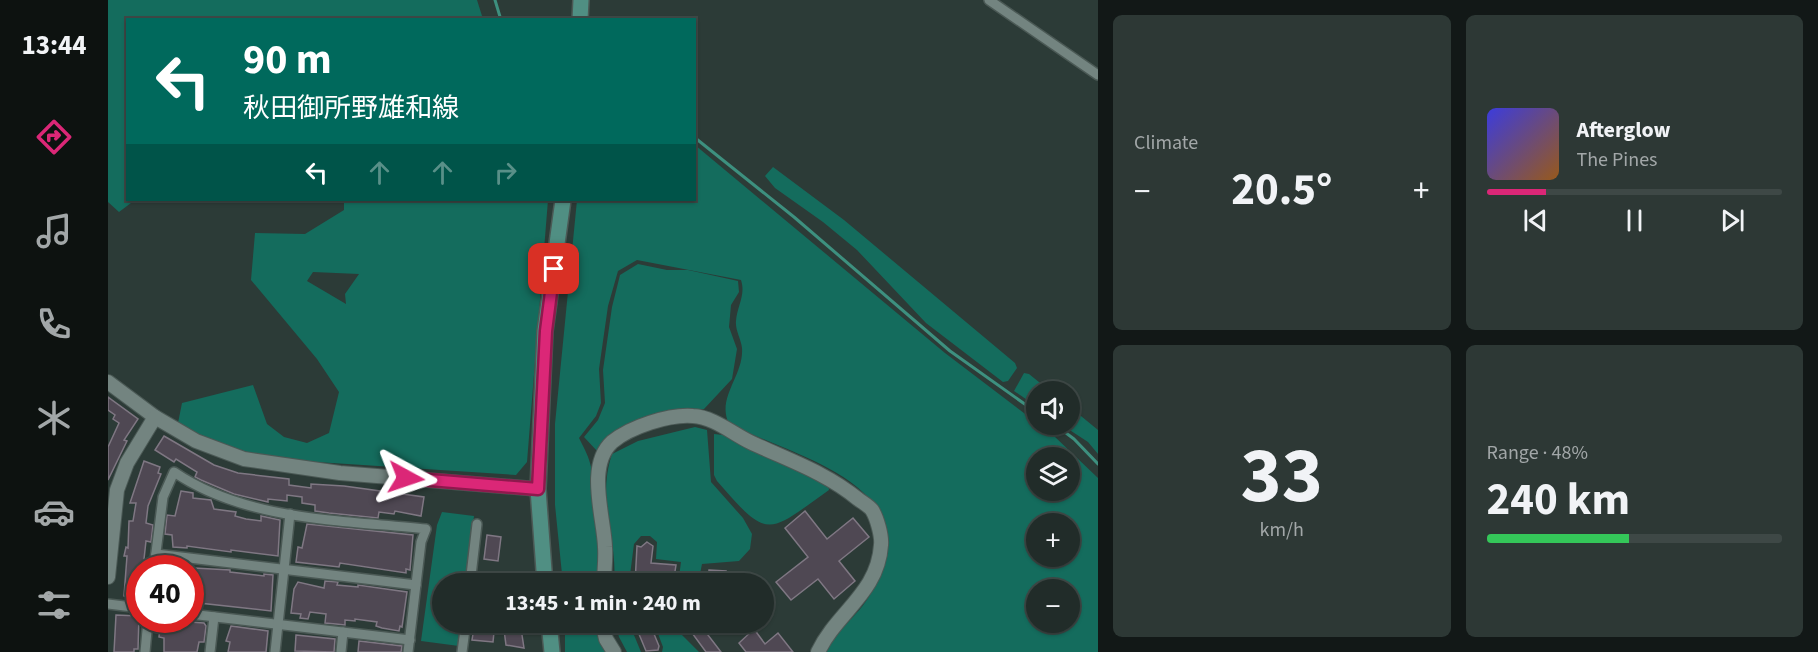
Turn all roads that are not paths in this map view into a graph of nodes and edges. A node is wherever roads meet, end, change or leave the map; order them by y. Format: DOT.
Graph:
graph roads {
  1 [pos="581,0"];
  2 [pos="989,0"];
  3 [pos="580,18"];
  4 [pos="1098,75"];
  5 [pos="563,201"];
  6 [pos="108,382"];
  7 [pos="155,417"];
  8 [pos="538,489"];
  9 [pos="290,514"];
  10 [pos="477,524"];
  11 [pos="156,554"];
  12 [pos="285,570"];
  13 [pos="471,573"];
  14 [pos="544,573"];
  15 [pos="605,573"];
  16 [pos="108,577"];
  17 [pos="416,585"];
  18 [pos="108,604"];
  19 [pos="126,606"];
  20 [pos="204,616"];
  21 [pos="214,617"];
  22 [pos="279,624"];
  23 [pos="343,632"];
  24 [pos="147,633"];
  25 [pos="465,633"];
  26 [pos="550,633"];
  27 [pos="605,633"];
  28 [pos="410,640"];
  29 [pos="145,652"];
  30 [pos="210,652"];
  31 [pos="275,652"];
  32 [pos="341,652"];
  33 [pos="408,652"];
  34 [pos="462,652"];
  35 [pos="552,652"];
  36 [pos="614,652"];
  37 [pos="818,652"];
  1 -- 3 [label="main road"];
  2 -- 4 [label="street"];
  5 -- 8 [label="main road"];
  6 -- 7 [label="street"];
  7 -- 8 [label="street"];
  7 -- 16 [label="street"];
  8 -- 14 [label="main road"];
  9 -- 11 [label="street"];
  9 -- 12 [label="street"];
  9 -- 17 [label="street"];
  10 -- 13 [label="street"];
  11 -- 12 [label="street"];
  12 -- 17 [label="street"];
  12 -- 22 [label="street"];
  15 -- 37 [label="street"];
  17 -- 28 [label="street"];
  18 -- 19 [label="street"];
  20 -- 21 [label="street"];
  21 -- 22 [label="street"];
  21 -- 30 [label="street"];
  22 -- 23 [label="street"];
  22 -- 31 [label="street"];
  23 -- 28 [label="street"];
  23 -- 32 [label="street"];
  24 -- 29 [label="street"];
  25 -- 34 [label="street"];
  26 -- 35 [label="main road"];
  27 -- 36 [label="street"];
  28 -- 33 [label="street"];
}
